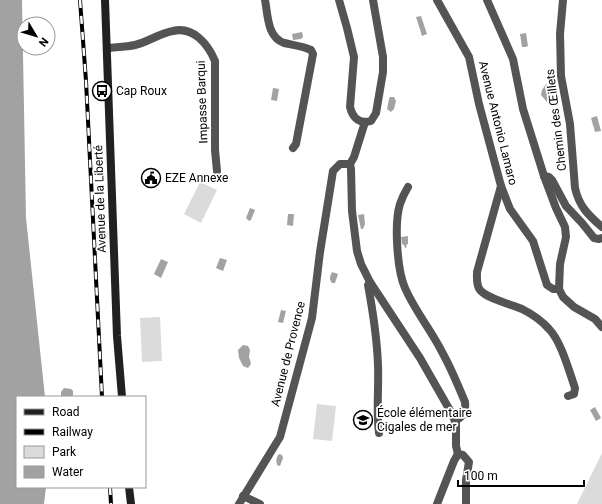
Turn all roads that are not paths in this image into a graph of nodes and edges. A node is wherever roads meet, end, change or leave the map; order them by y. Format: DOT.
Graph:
graph roads {
  1 [pos="105,0"];
  2 [pos="265,0"];
  3 [pos="339,0"];
  4 [pos="373,0"];
  5 [pos="438,0"];
  6 [pos="487,0"];
  7 [pos="562,0"];
  8 [pos="107,48"];
  9 [pos="365,122"];
  10 [pos="293,148"];
  11 [pos="350,164"];
  12 [pos="217,171"];
  13 [pos="544,176"];
  14 [pos="501,186"];
  15 [pos="408,187"];
  16 [pos="602,227"];
  17 [pos="602,238"];
  18 [pos="370,282"];
  19 [pos="559,289"];
  20 [pos="602,327"];
  21 [pos="122,396"];
  22 [pos="568,396"];
  23 [pos="456,423"];
  24 [pos="379,433"];
  25 [pos="458,454"];
  26 [pos="129,488"];
  27 [pos="247,498"];
  28 [pos="131,504"];
  29 [pos="239,504"];
  30 [pos="260,504"];
  31 [pos="437,504"];
  32 [pos="466,504"];
  1 -- 8 [label="main road, Avenue de la Liberté"];
  2 -- 10 [label="street"];
  3 -- 9 [label="street"];
  4 -- 9 [label="street"];
  5 -- 14 [label="street, Avenue Antonio Lamaro"];
  6 -- 13 [label="street"];
  7 -- 16 [label="street, Chemin des Œillets"];
  8 -- 12 [label="street, Impasse Barqui"];
  8 -- 21 [label="main road, Avenue de la Liberté"];
  9 -- 11 [label="street"];
  11 -- 18 [label="street"];
  11 -- 27 [label="street, Avenue de Provence"];
  13 -- 17 [label="street, Chemin des Œillets"];
  13 -- 19 [label="street"];
  14 -- 19 [label="street, Avenue Antonio Lamaro"];
  14 -- 22 [label="street"];
  15 -- 23 [label="street"];
  18 -- 23 [label="street"];
  18 -- 24 [label="street"];
  19 -- 20 [label="street"];
  23 -- 25 [label="street"];
  25 -- 31 [label="street"];
  25 -- 32 [label="street"];
  26 -- 28 [label="main road"];
  27 -- 29 [label="street, Avenue de Provence"];
  27 -- 30 [label="street"];
}
